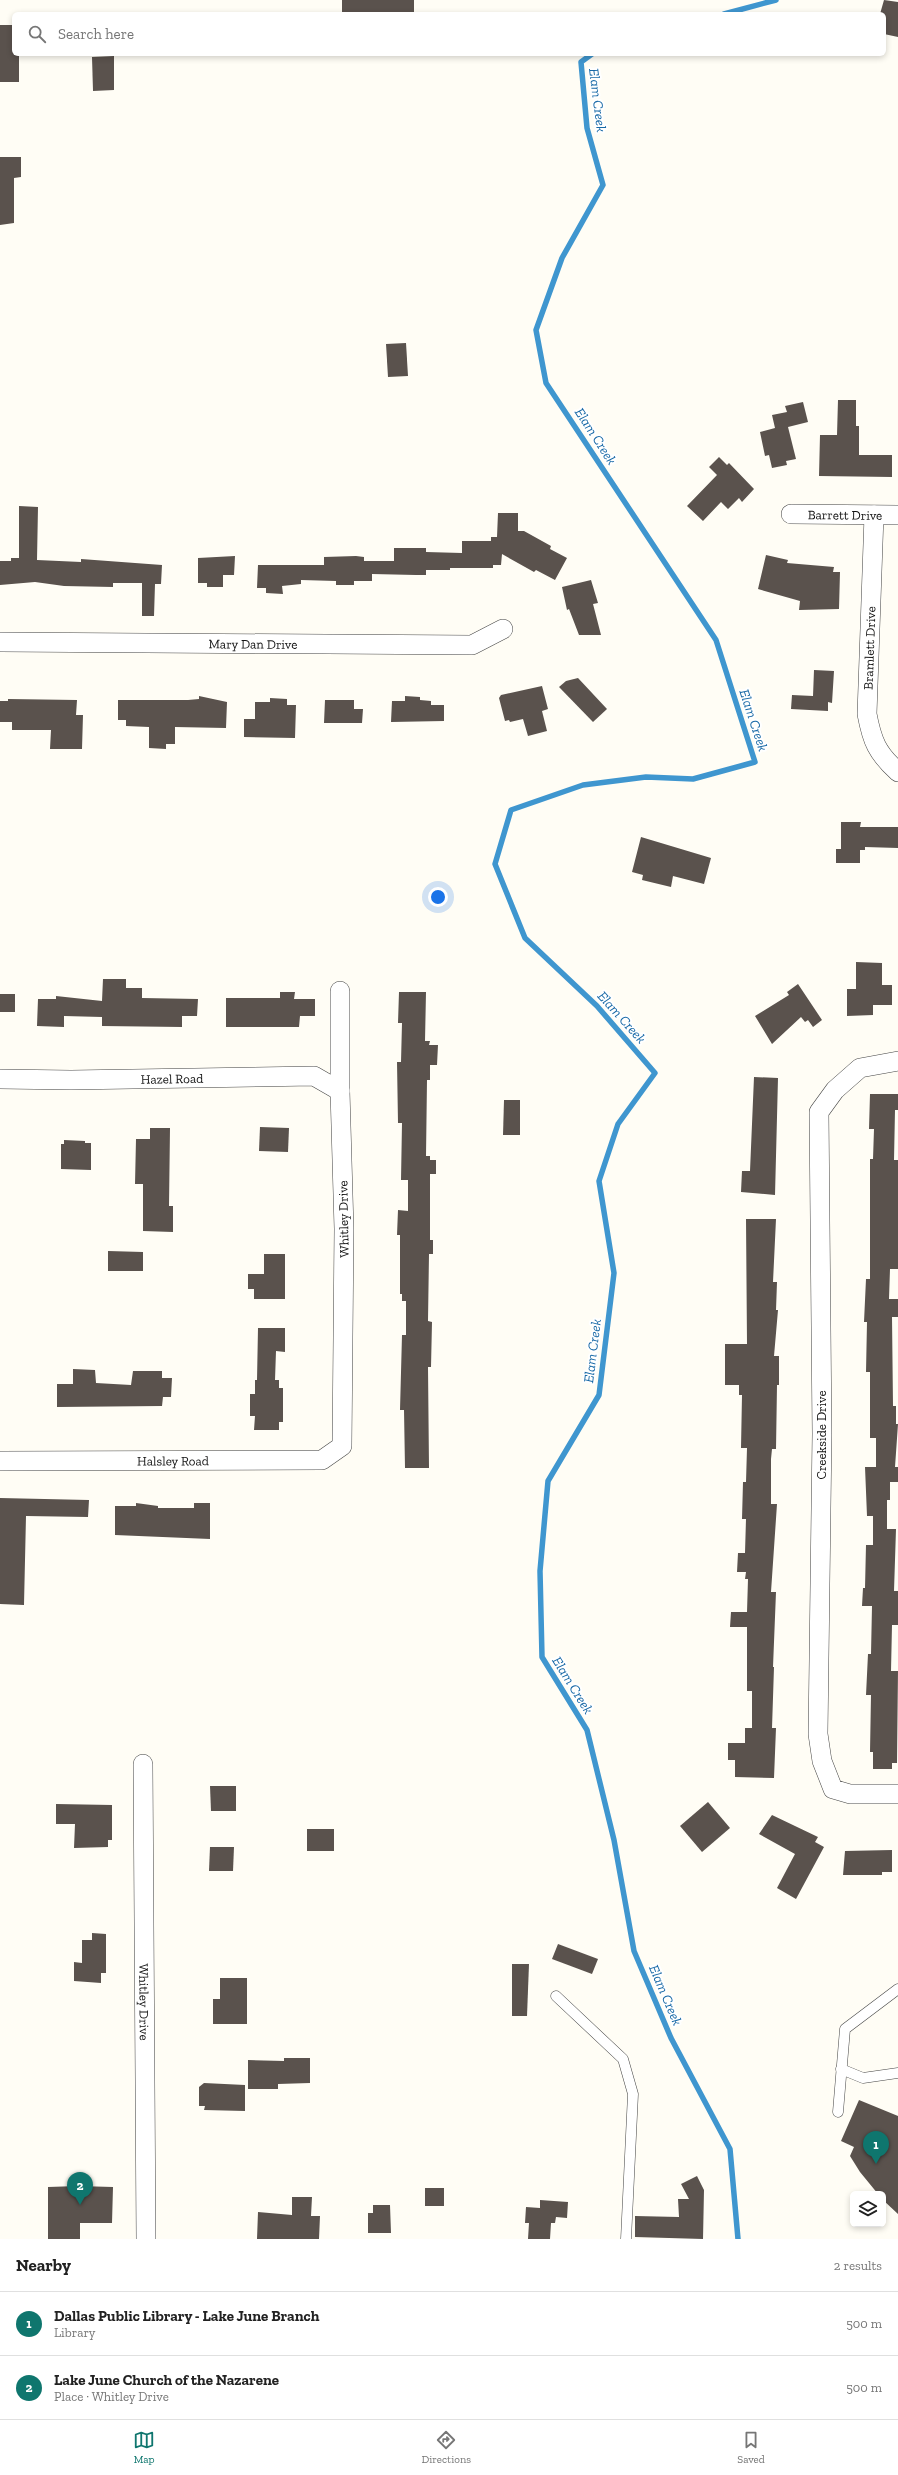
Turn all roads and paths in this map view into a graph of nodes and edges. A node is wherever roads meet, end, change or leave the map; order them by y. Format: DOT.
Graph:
graph roads {
  1 [pos="791,514"];
  2 [pos="874,515"];
  3 [pos="898,515"];
  4 [pos="503,629"];
  5 [pos="0,642"];
  6 [pos="898,772"];
  7 [pos="340,991"];
  8 [pos="898,1061"];
  9 [pos="0,1079"];
  10 [pos="340,1091"];
  11 [pos="342,1446"];
  12 [pos="0,1461"];
  13 [pos="143,1764"];
  14 [pos="898,1794"];
  15 [pos="898,1990"];
  16 [pos="556,1996"];
  17 [pos="841,2069"];
  18 [pos="898,2073"];
  19 [pos="838,2112"];
  20 [pos="146,2239"];
  21 [pos="626,2239"];
  1 -- 2 [label="street, Barrett Drive"];
  2 -- 3 [label="street, Barrett Drive"];
  2 -- 6 [label="street, Bramlett Drive"];
  4 -- 5 [label="street, Mary Dan Drive"];
  7 -- 10 [label="street, Whitley Drive"];
  8 -- 14 [label="street, Creekside Drive"];
  9 -- 10 [label="street, Hazel Road"];
  10 -- 11 [label="street, Whitley Drive"];
  11 -- 12 [label="street, Halsley Road"];
  13 -- 20 [label="street, Whitley Drive"];
  15 -- 17 [label="lane"];
  16 -- 21 [label="lane"];
  17 -- 18 [label="lane"];
  17 -- 19 [label="lane"];
}
